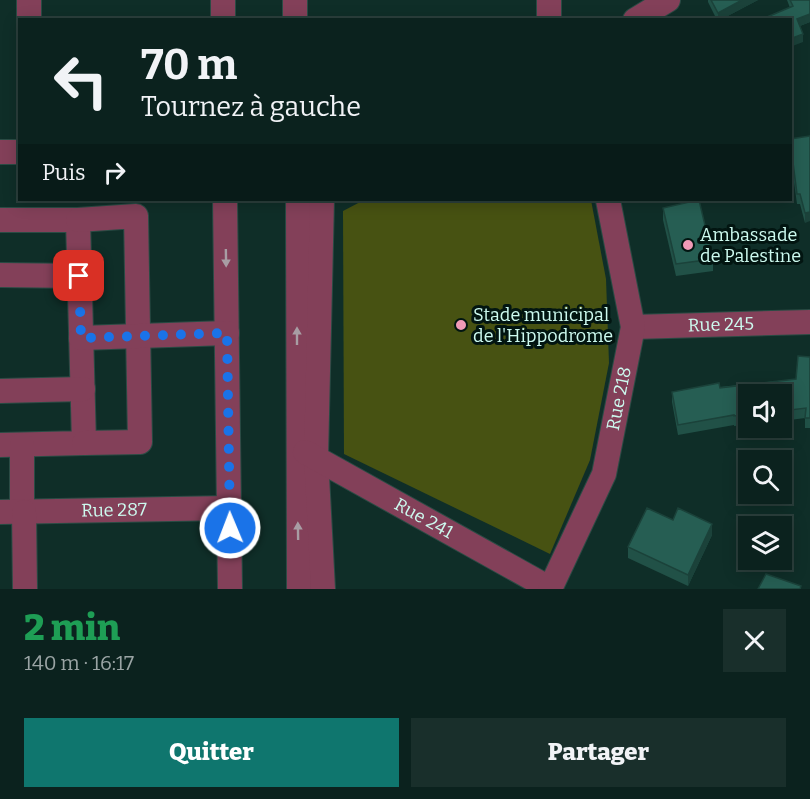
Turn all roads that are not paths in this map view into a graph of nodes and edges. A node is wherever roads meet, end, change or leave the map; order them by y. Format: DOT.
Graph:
graph roads {
  1 [pos="29,0"];
  2 [pos="223,0"];
  3 [pos="295,0"];
  4 [pos="549,0"];
  5 [pos="668,0"];
  6 [pos="29,18"];
  7 [pos="223,18"];
  8 [pos="295,18"];
  9 [pos="549,18"];
  10 [pos="638,18"];
  11 [pos="0,152"];
  12 [pos="18,152"];
  13 [pos="225,201"];
  14 [pos="298,201"];
  15 [pos="322,201"];
  16 [pos="608,201"];
  17 [pos="33,210"];
  18 [pos="0,220"];
  19 [pos="78,220"];
  20 [pos="0,275"];
  21 [pos="79,276"];
  22 [pos="810,322"];
  23 [pos="633,327"];
  24 [pos="227,333"];
  25 [pos="139,336"];
  26 [pos="81,338"];
  27 [pos="82,389"];
  28 [pos="0,391"];
  29 [pos="84,443"];
  30 [pos="11,445"];
  31 [pos="307,453"];
  32 [pos="229,508"];
  33 [pos="15,512"];
  34 [pos="25,589"];
  35 [pos="230,589"];
  36 [pos="299,589"];
  37 [pos="324,589"];
  38 [pos="550,589"];
  1 -- 6 [label="street"];
  2 -- 7 [label="street"];
  3 -- 8 [label="street"];
  4 -- 9 [label="street"];
  5 -- 10 [label="street"];
  11 -- 12 [label="street"];
  13 -- 24 [label="street, one-way"];
  31 -- 14 [label="street, one-way"];
  15 -- 31 [label="street"];
  16 -- 23 [label="street, Rue 218"];
  17 -- 18 [label="street"];
  17 -- 19 [label="street"];
  19 -- 21 [label="street"];
  19 -- 25 [label="street"];
  20 -- 21 [label="street"];
  21 -- 26 [label="street"];
  22 -- 23 [label="street, Rue 245"];
  23 -- 38 [label="street, Rue 218"];
  24 -- 25 [label="street"];
  24 -- 32 [label="street"];
  25 -- 26 [label="street"];
  25 -- 29 [label="street"];
  26 -- 27 [label="street"];
  27 -- 28 [label="street"];
  27 -- 29 [label="street"];
  29 -- 30 [label="street"];
  30 -- 33 [label="street"];
  36 -- 31 [label="street, one-way"];
  31 -- 37 [label="street"];
  31 -- 38 [label="street, Rue 241"];
  32 -- 33 [label="street, Rue 287"];
  32 -- 35 [label="street"];
  33 -- 34 [label="street"];
}
